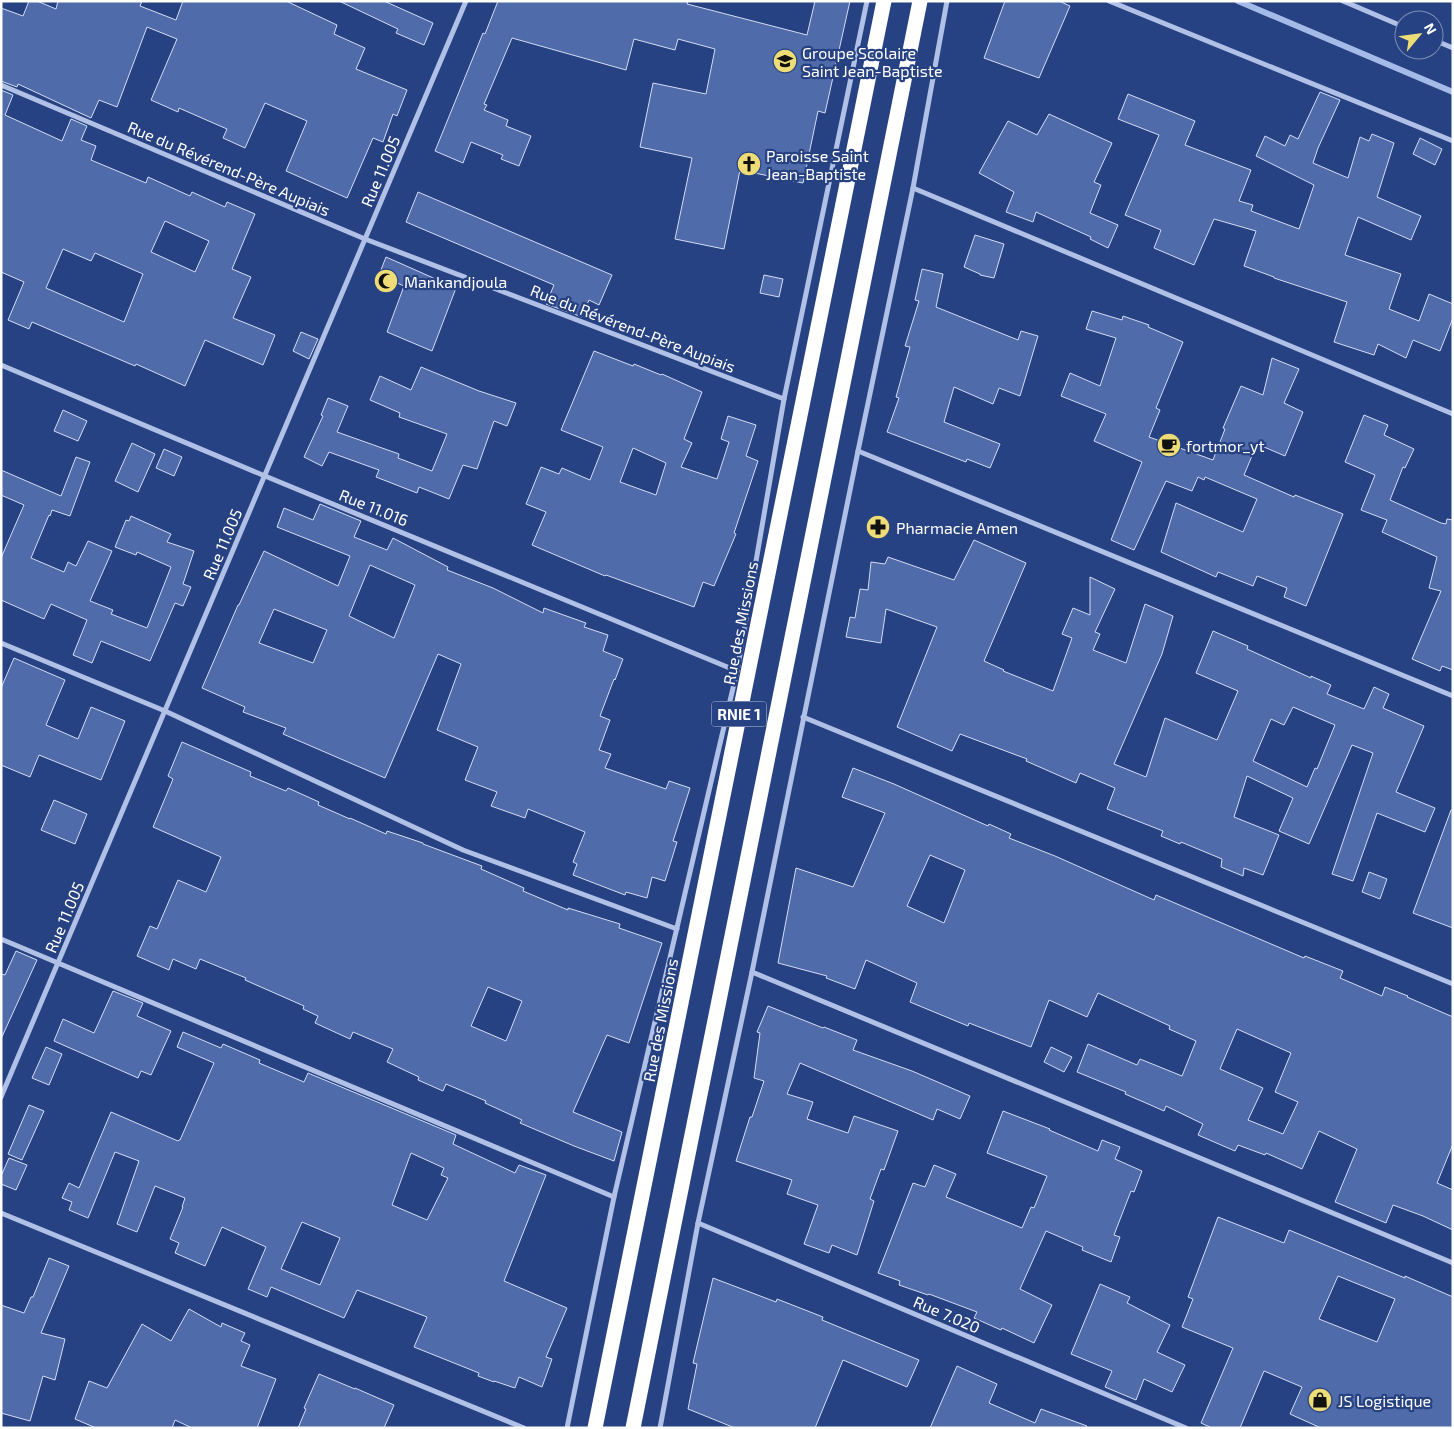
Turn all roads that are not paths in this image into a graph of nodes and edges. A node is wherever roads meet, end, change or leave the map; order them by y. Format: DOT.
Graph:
graph roads {
  1 [pos="466,1"];
  2 [pos="867,1"];
  3 [pos="884,1"];
  4 [pos="920,1"];
  5 [pos="948,1"];
  6 [pos="1109,1"];
  7 [pos="1343,1"];
  8 [pos="1394,23"];
  9 [pos="1,85"];
  10 [pos="1453,141"];
  11 [pos="913,188"];
  12 [pos="365,239"];
  13 [pos="1,365"];
  14 [pos="784,399"];
  15 [pos="1453,414"];
  16 [pos="858,451"];
  17 [pos="264,476"];
  18 [pos="1,643"];
  19 [pos="737,671"];
  20 [pos="1453,696"];
  21 [pos="165,711"];
  22 [pos="803,717"];
  23 [pos="677,930"];
  24 [pos="1,939"];
  25 [pos="58,963"];
  26 [pos="752,972"];
  27 [pos="1453,984"];
  28 [pos="1,1097"];
  29 [pos="614,1197"];
  30 [pos="1,1214"];
  31 [pos="698,1223"];
  32 [pos="1453,1263"];
  33 [pos="524,1428"];
  34 [pos="567,1428"];
  35 [pos="595,1428"];
  36 [pos="634,1428"];
  37 [pos="660,1428"];
  38 [pos="1186,1428"];
  1 -- 12 [label="street, Rue 11.005"];
  2 -- 14 [label="street"];
  3 -- 35 [label="highway, Rue des Missions / RNIE 1"];
  4 -- 36 [label="highway, RNIE 1"];
  5 -- 11 [label="street"];
  6 -- 10 [label="street"];
  7 -- 8 [label="street"];
  9 -- 12 [label="street, Rue du Révérend-Père Aupiais"];
  11 -- 15 [label="street"];
  11 -- 16 [label="street"];
  12 -- 14 [label="street, Rue du Révérend-Père Aupiais"];
  12 -- 17 [label="street, Rue 11.005"];
  13 -- 17 [label="street, Rue 11.016"];
  14 -- 19 [label="street"];
  16 -- 20 [label="street"];
  16 -- 22 [label="street"];
  17 -- 19 [label="street, Rue 11.016"];
  17 -- 21 [label="street, Rue 11.005"];
  18 -- 21 [label="street"];
  19 -- 23 [label="street"];
  21 -- 23 [label="street"];
  21 -- 25 [label="street, Rue 11.005"];
  22 -- 26 [label="street"];
  22 -- 27 [label="street"];
  23 -- 29 [label="street"];
  24 -- 25 [label="street"];
  25 -- 28 [label="street, Rue 11.005"];
  25 -- 29 [label="street"];
  26 -- 31 [label="street"];
  26 -- 32 [label="street"];
  29 -- 34 [label="street"];
  30 -- 33 [label="street"];
  31 -- 37 [label="street"];
  31 -- 38 [label="street, Rue 7.020"];
}
